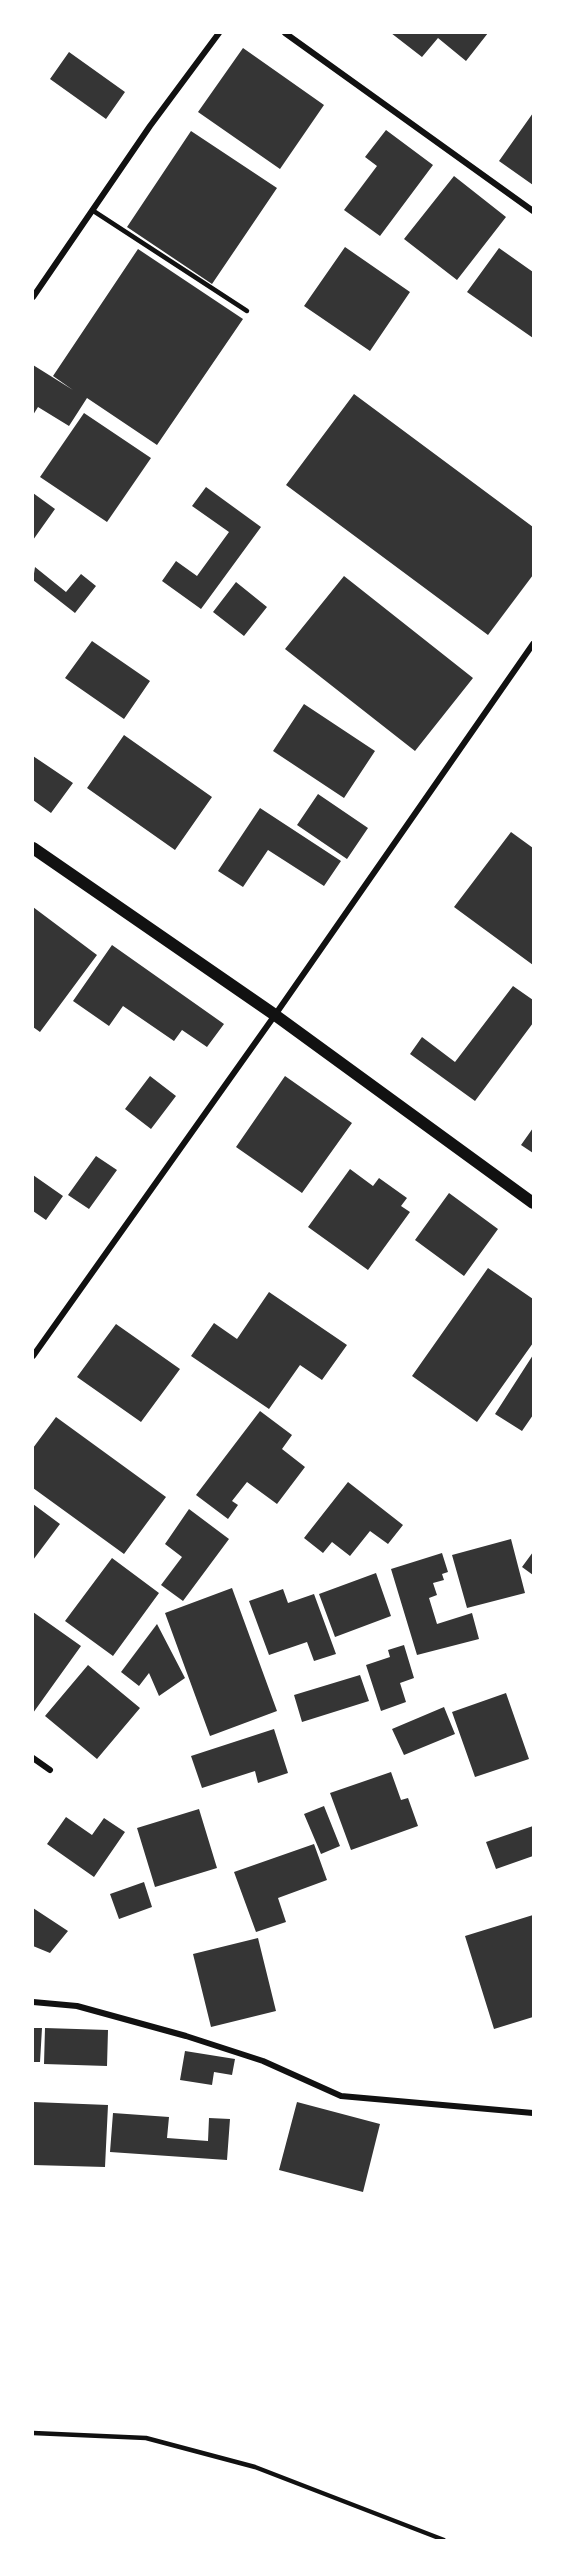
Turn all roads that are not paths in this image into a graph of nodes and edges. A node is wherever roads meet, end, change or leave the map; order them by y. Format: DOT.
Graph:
graph roads {
  1 [pos="219,33"];
  2 [pos="285,33"];
  3 [pos="92,210"];
  4 [pos="533,211"];
  5 [pos="33,297"];
  6 [pos="247,311"];
  7 [pos="533,644"];
  8 [pos="33,848"];
  9 [pos="275,1015"];
  10 [pos="533,1203"];
  11 [pos="33,1356"];
  12 [pos="33,1758"];
  13 [pos="50,1770"];
  14 [pos="33,2002"];
  15 [pos="533,2113"];
  16 [pos="33,2433"];
  17 [pos="444,2540"];
  1 -- 3 [label="street"];
  2 -- 4 [label="street"];
  3 -- 5 [label="street"];
  3 -- 6 [label="lane"];
  7 -- 9 [label="street"];
  8 -- 9 [label="main road"];
  9 -- 10 [label="main road"];
  9 -- 11 [label="street"];
  12 -- 13 [label="street"];
  14 -- 15 [label="street"];
  16 -- 17 [label="lane"];
}
